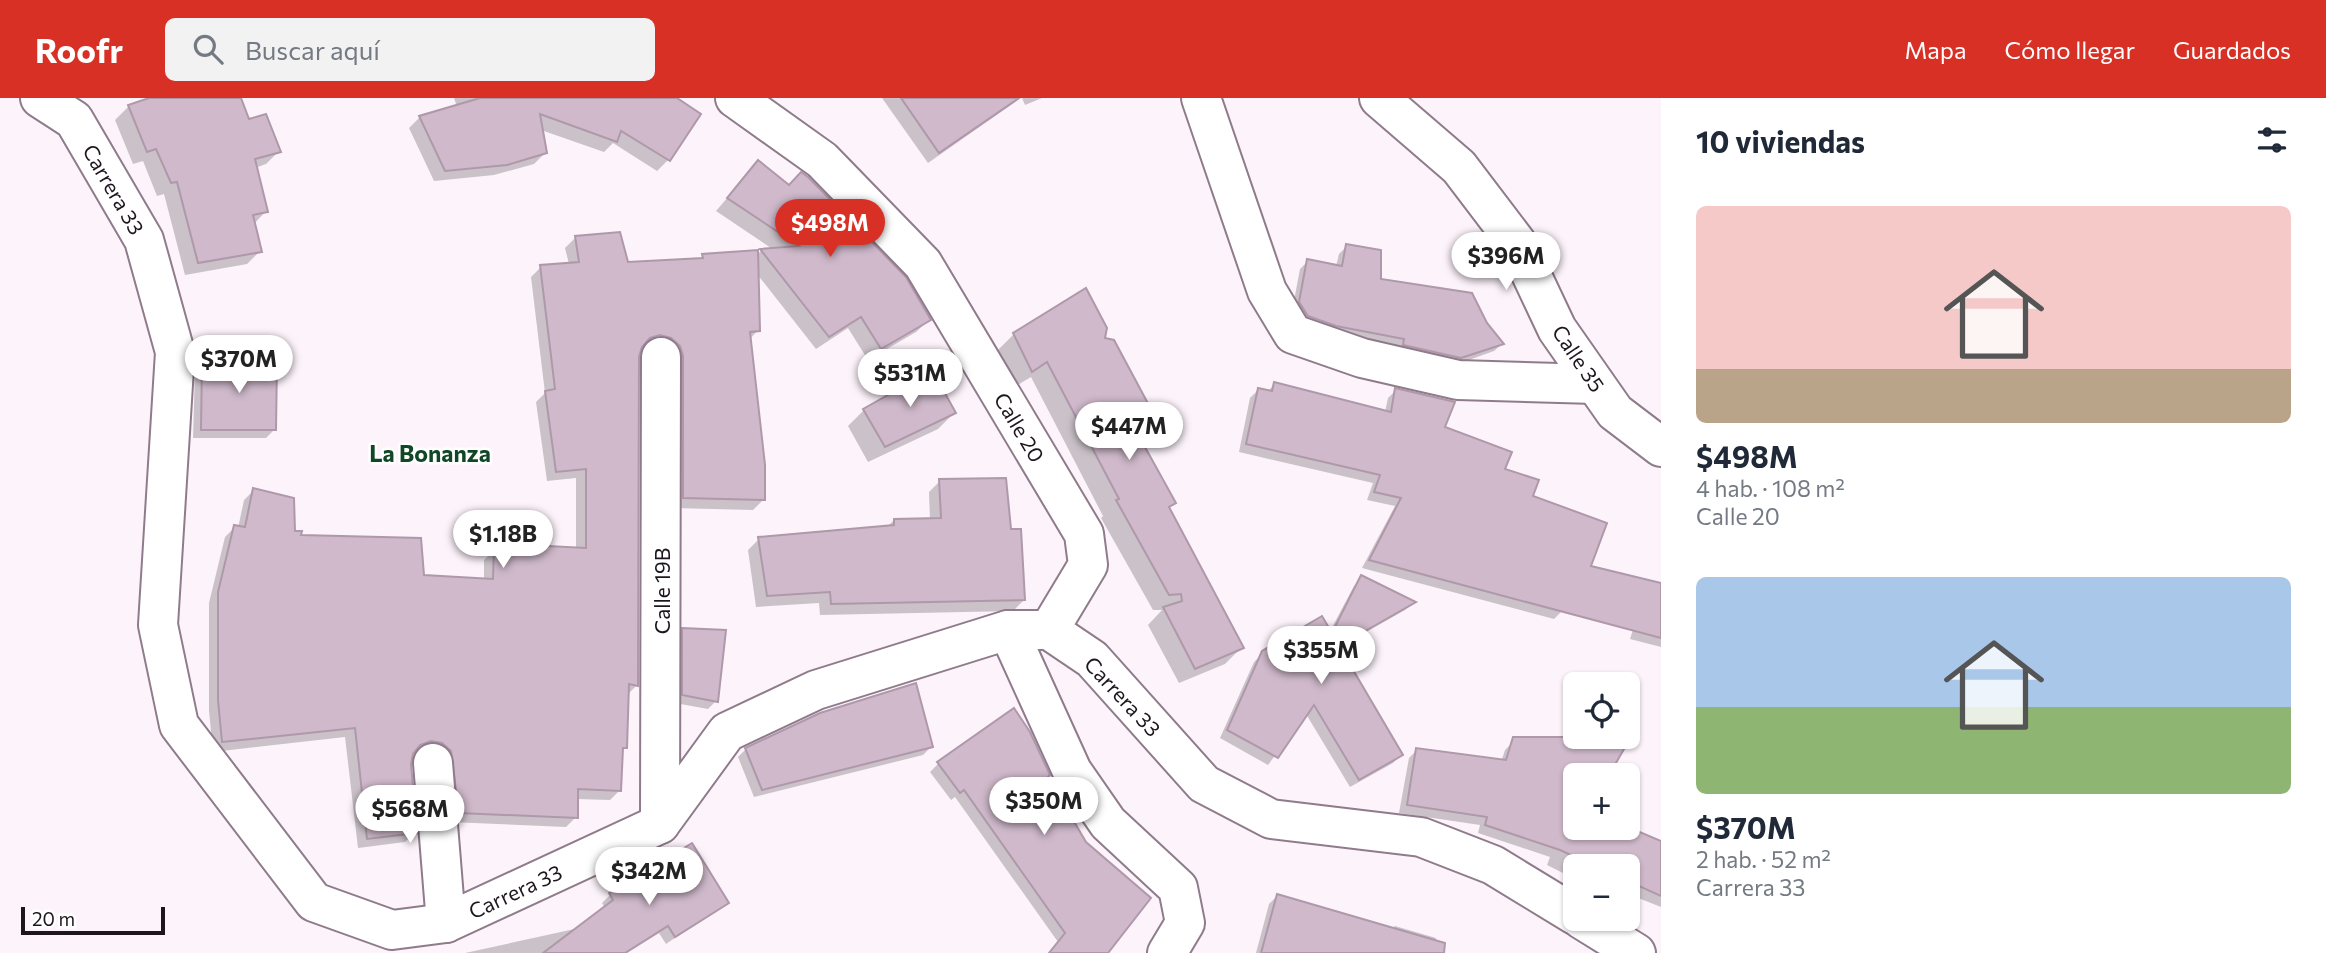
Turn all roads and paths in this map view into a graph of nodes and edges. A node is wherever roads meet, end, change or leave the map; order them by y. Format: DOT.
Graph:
graph roads {
  1 [pos="40,98"];
  2 [pos="735,98"];
  3 [pos="1201,98"];
  4 [pos="1379,98"];
  5 [pos="661,357"];
  6 [pos="1595,384"];
  7 [pos="1661,447"];
  8 [pos="1008,630"];
  9 [pos="1049,630"];
  10 [pos="433,763"];
  11 [pos="660,824"];
  12 [pos="1563,908"];
  13 [pos="446,923"];
  14 [pos="1600,931"];
  15 [pos="1176,938"];
  16 [pos="1636,953"];
  1 -- 13 [label="street, Carrera 33"];
  2 -- 9 [label="street, Calle 20"];
  3 -- 6 [label="street"];
  4 -- 6 [label="street, Calle 35"];
  5 -- 11 [label="street, Calle 19B"];
  6 -- 7 [label="street, Calle 35"];
  8 -- 9 [label="street, Carrera 33"];
  8 -- 11 [label="street, Carrera 33"];
  8 -- 15 [label="street"];
  9 -- 12 [label="street, Carrera 33"];
  10 -- 13 [label="street"];
  11 -- 13 [label="street, Carrera 33"];
  14 -- 16 [label="street"];
}
